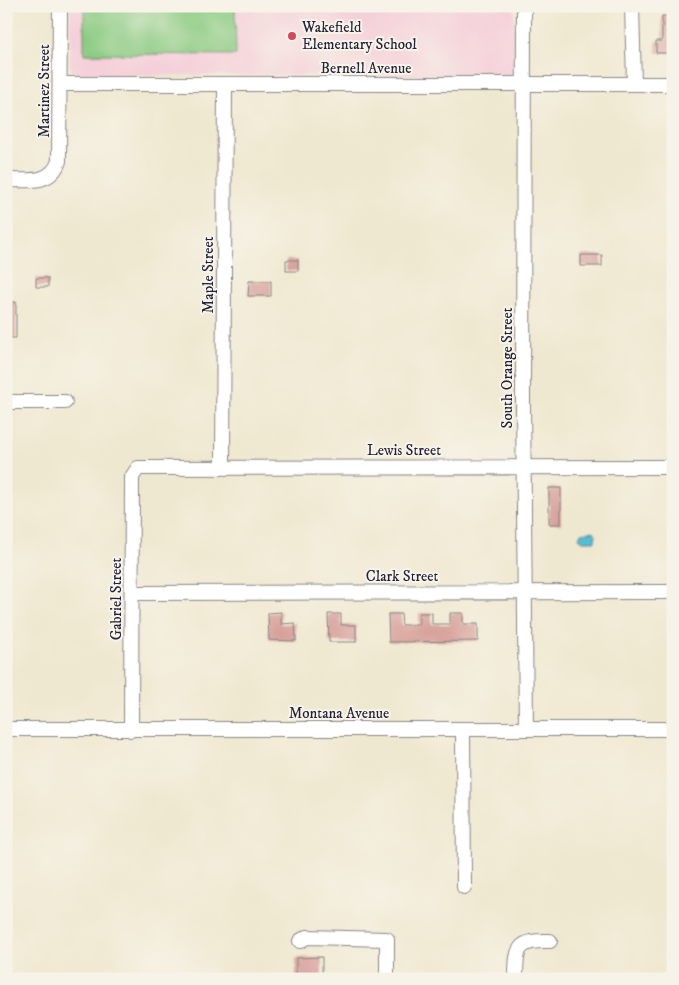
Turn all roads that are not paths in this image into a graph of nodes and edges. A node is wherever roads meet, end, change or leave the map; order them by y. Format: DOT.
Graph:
graph roads {
  1 [pos="60,6"];
  2 [pos="524,6"];
  3 [pos="632,6"];
  4 [pos="60,84"];
  5 [pos="226,84"];
  6 [pos="524,84"];
  7 [pos="634,84"];
  8 [pos="673,84"];
  9 [pos="6,180"];
  10 [pos="6,402"];
  11 [pos="65,402"];
  12 [pos="223,467"];
  13 [pos="524,467"];
  14 [pos="673,467"];
  15 [pos="135,470"];
  16 [pos="526,592"];
  17 [pos="673,592"];
  18 [pos="132,593"];
  19 [pos="6,729"];
  20 [pos="463,729"];
  21 [pos="526,729"];
  22 [pos="673,729"];
  23 [pos="131,730"];
  24 [pos="464,887"];
  25 [pos="300,941"];
  26 [pos="550,941"];
  27 [pos="387,979"];
  28 [pos="516,979"];
  1 -- 4 [label="street, Martinez Street"];
  2 -- 6 [label="street, South Orange Street"];
  3 -- 7 [label="street"];
  4 -- 5 [label="street, Bernell Avenue"];
  4 -- 9 [label="street, Martinez Street"];
  5 -- 6 [label="street, Bernell Avenue"];
  5 -- 12 [label="street, Maple Street"];
  6 -- 7 [label="street, Bernell Avenue"];
  6 -- 13 [label="street, South Orange Street"];
  7 -- 8 [label="street, Bernell Avenue"];
  10 -- 11 [label="street"];
  12 -- 13 [label="street, Lewis Street"];
  12 -- 15 [label="street, Lewis Street"];
  13 -- 14 [label="street, Lewis Street"];
  13 -- 16 [label="street, South Orange Street"];
  15 -- 18 [label="street, Gabriel Street"];
  16 -- 17 [label="street, Clark Street"];
  16 -- 18 [label="street, Clark Street"];
  16 -- 21 [label="street, South Orange Street"];
  18 -- 23 [label="street, Gabriel Street"];
  19 -- 23 [label="street, Montana Avenue"];
  20 -- 21 [label="street, Montana Avenue"];
  20 -- 23 [label="street, Montana Avenue"];
  20 -- 24 [label="street"];
  21 -- 22 [label="street, Montana Avenue"];
  25 -- 27 [label="street"];
  26 -- 28 [label="street"];
}
